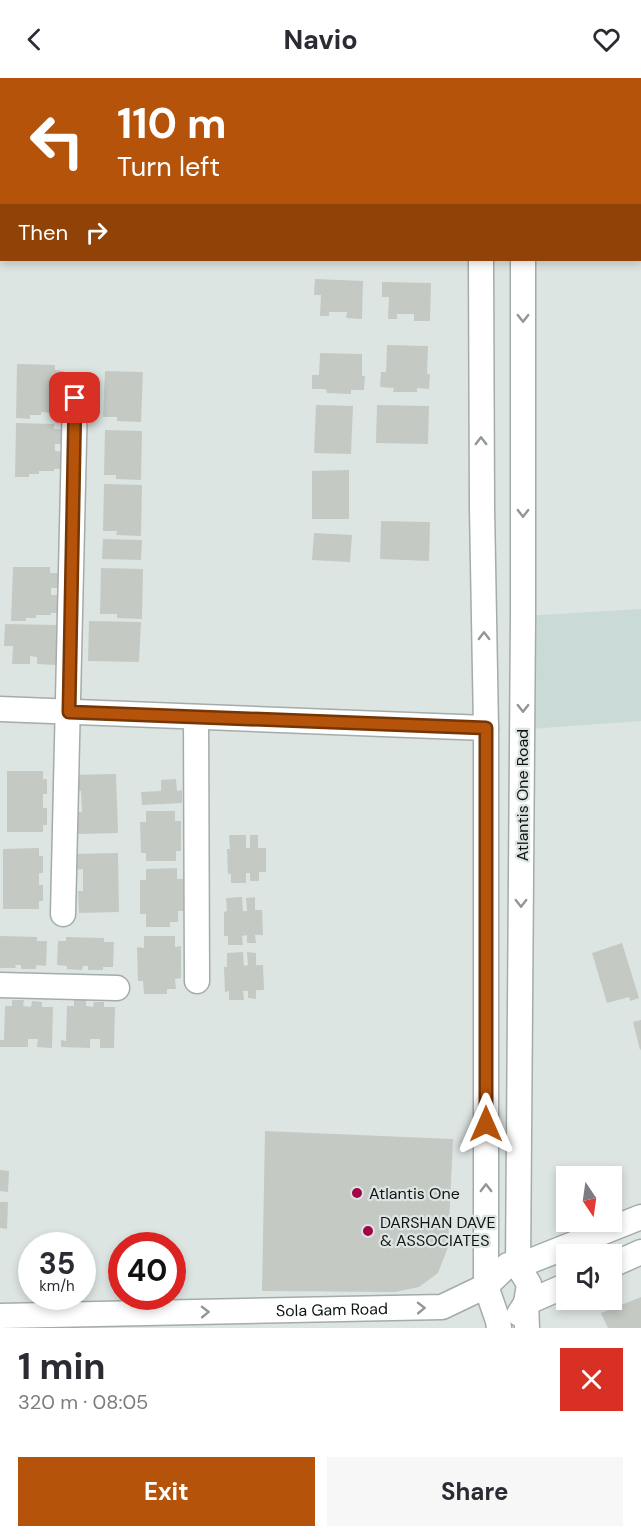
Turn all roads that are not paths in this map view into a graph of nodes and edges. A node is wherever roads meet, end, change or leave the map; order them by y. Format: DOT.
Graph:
graph roads {
  1 [pos="481,261"];
  2 [pos="523,261"];
  3 [pos="75,398"];
  4 [pos="0,709"];
  5 [pos="69,712"];
  6 [pos="196,717"];
  7 [pos="486,728"];
  8 [pos="63,914"];
  9 [pos="197,981"];
  10 [pos="0,985"];
  11 [pos="117,988"];
  12 [pos="641,1217"];
  13 [pos="641,1252"];
  14 [pos="622,1261"];
  15 [pos="518,1266"];
  16 [pos="486,1286"];
  17 [pos="556,1290"];
  18 [pos="526,1303"];
  19 [pos="0,1316"];
  20 [pos="494,1326"];
  21 [pos="527,1328"];
  7 -- 1 [label="street, one-way"];
  2 -- 15 [label="street, Atlantis One Road, one-way"];
  3 -- 5 [label="street"];
  4 -- 5 [label="street"];
  5 -- 6 [label="street"];
  5 -- 8 [label="street"];
  6 -- 7 [label="street"];
  6 -- 9 [label="street"];
  16 -- 7 [label="street, one-way"];
  10 -- 11 [label="street"];
  12 -- 15 [label="street, Sola Gam Road"];
  13 -- 14 [label="street"];
  15 -- 16 [label="street, Sola Gam Road"];
  15 -- 18 [label="street, Atlantis One Road"];
  19 -- 16 [label="street, Sola Gam Road, one-way"];
  16 -- 20 [label="street"];
  17 -- 18 [label="street"];
  18 -- 20 [label="street"];
  18 -- 21 [label="street, Atlantis One Road"];
}
